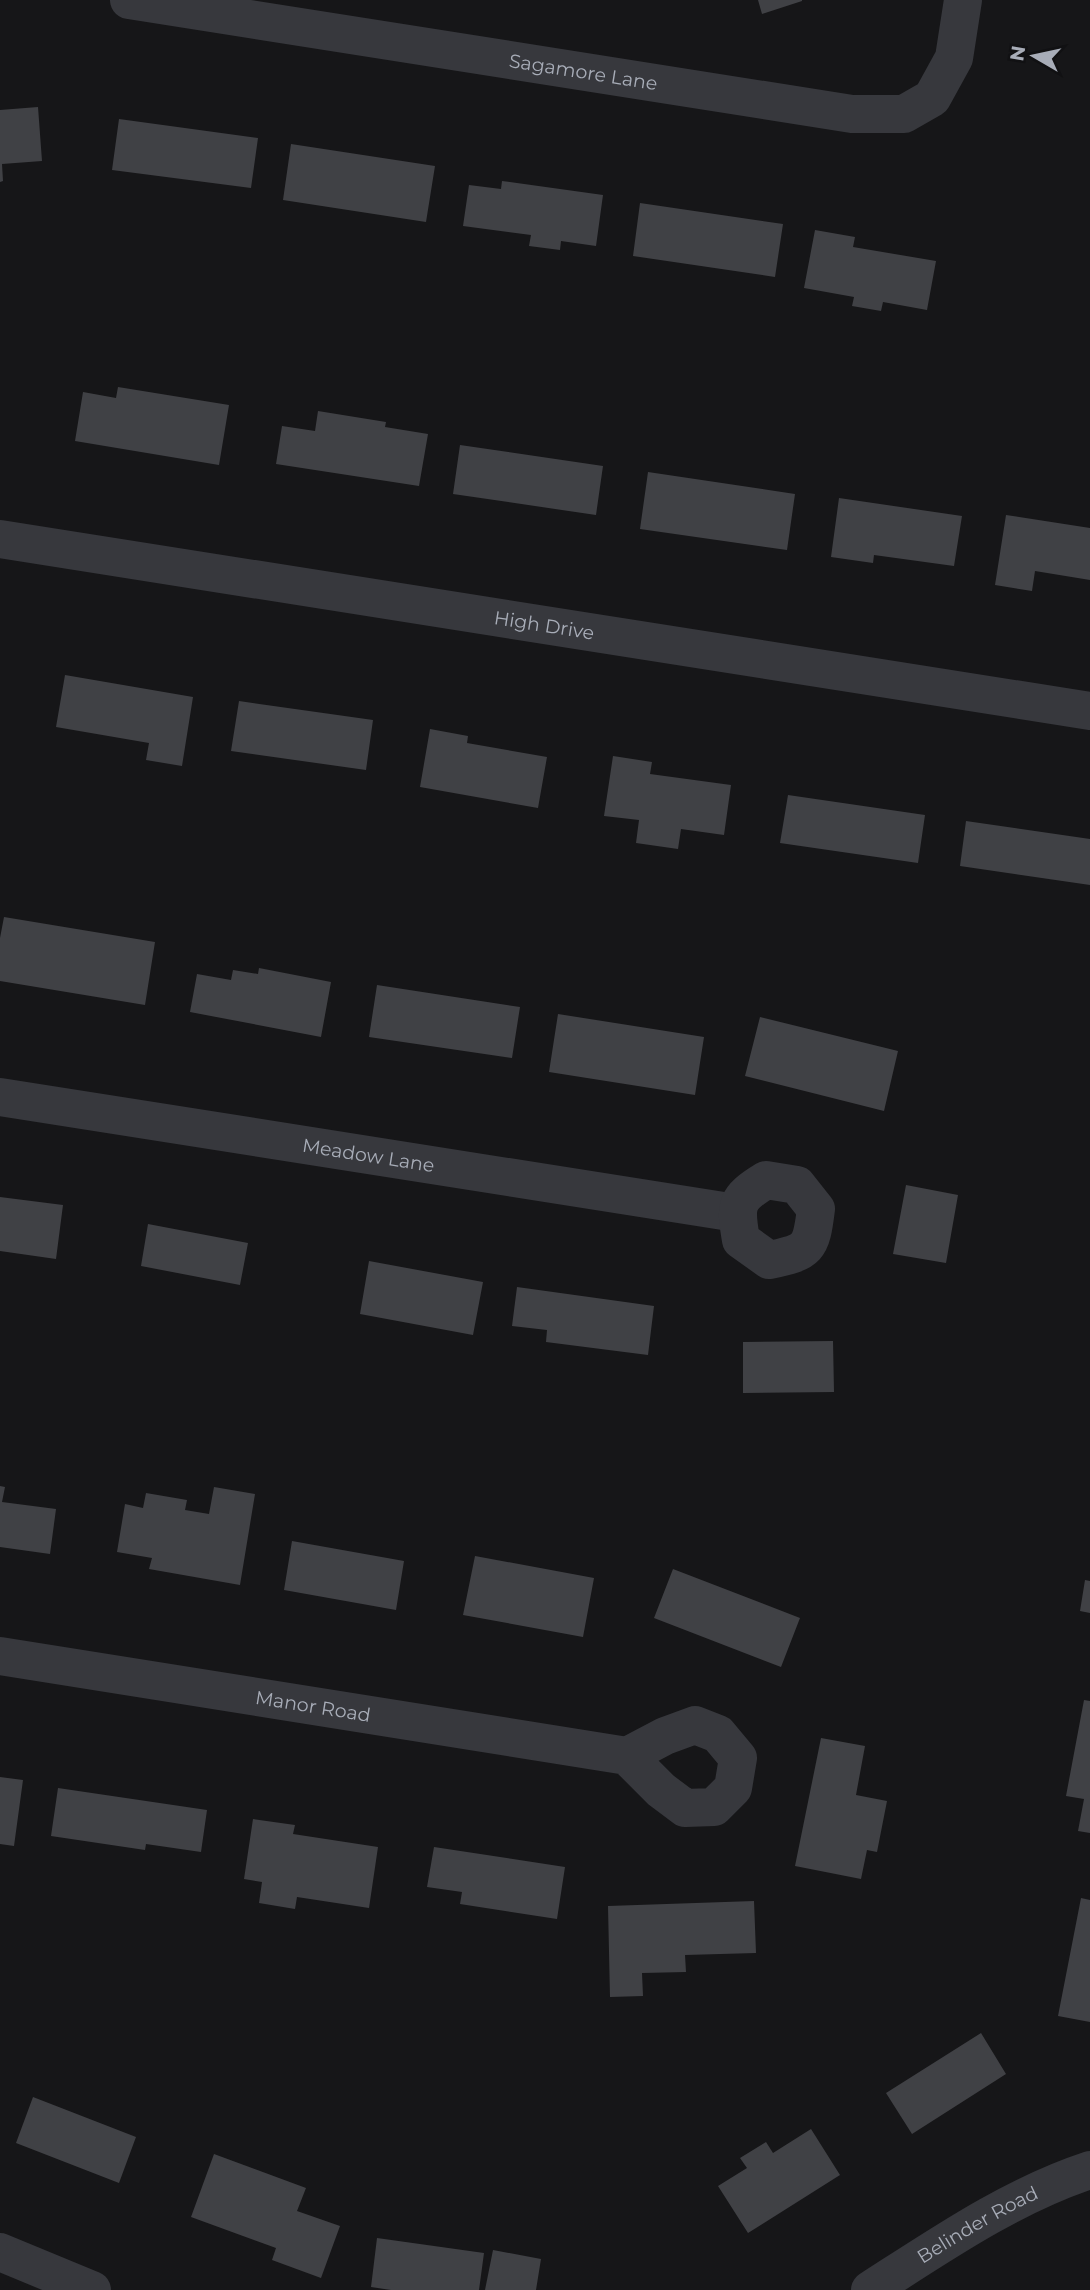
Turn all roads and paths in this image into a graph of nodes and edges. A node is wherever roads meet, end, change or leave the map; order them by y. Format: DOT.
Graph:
graph roads {
  1 [pos="129,0"];
  2 [pos="963,0"];
  3 [pos="0,539"];
  4 [pos="1090,710"];
  5 [pos="0,1097"];
  6 [pos="736,1213"];
  7 [pos="0,1656"];
  8 [pos="627,1756"];
  9 [pos="1090,2170"];
  10 [pos="0,2252"];
  11 [pos="92,2290"];
  12 [pos="870,2290"];
  1 -- 2 [label="street, Sagamore Lane"];
  3 -- 4 [label="street, High Drive"];
  5 -- 6 [label="street, Meadow Lane"];
  7 -- 8 [label="street, Manor Road"];
  9 -- 12 [label="street, Belinder Road"];
  10 -- 11 [label="street"];
}
